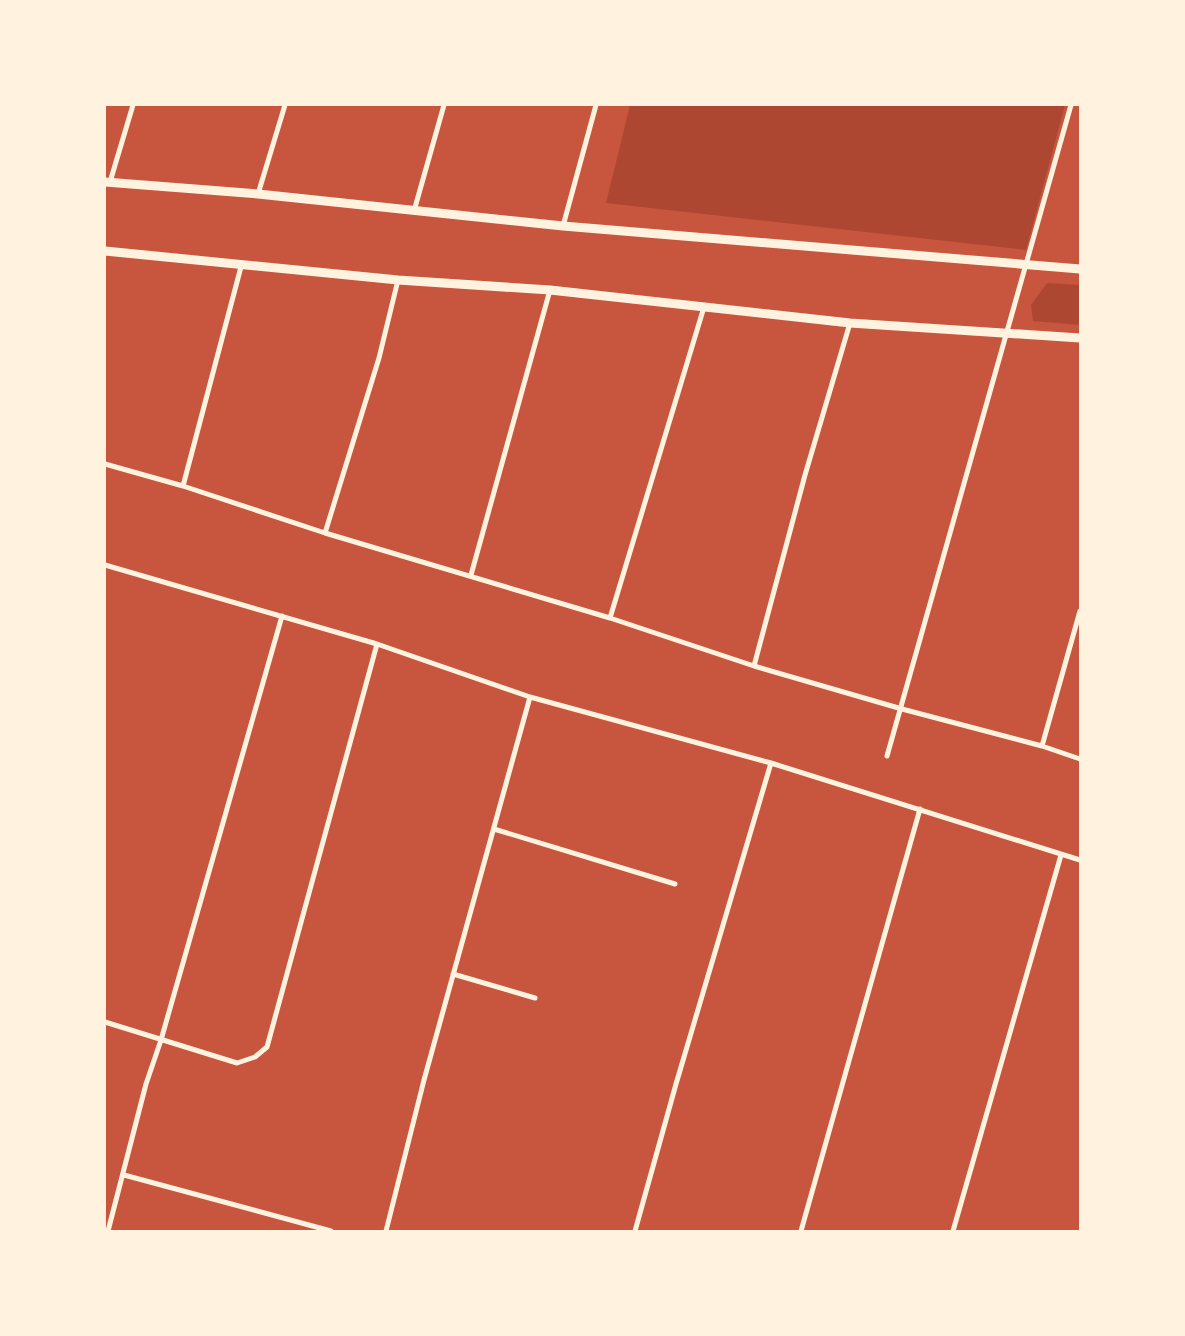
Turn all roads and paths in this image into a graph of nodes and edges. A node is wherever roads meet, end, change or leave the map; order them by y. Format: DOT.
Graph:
graph roads {
  1 [pos="133,105"];
  2 [pos="285,105"];
  3 [pos="444,105"];
  4 [pos="596,105"];
  5 [pos="1071,105"];
  6 [pos="108,182"];
  7 [pos="258,194"];
  8 [pos="414,212"];
  9 [pos="562,226"];
  10 [pos="105,251"];
  11 [pos="242,263"];
  12 [pos="1027,264"];
  13 [pos="1080,269"];
  14 [pos="398,280"];
  15 [pos="550,290"];
  16 [pos="704,307"];
  17 [pos="850,323"];
  18 [pos="1007,333"];
  19 [pos="1080,338"];
  20 [pos="105,464"];
  21 [pos="183,486"];
  22 [pos="325,533"];
  23 [pos="105,565"];
  24 [pos="471,575"];
  25 [pos="1080,611"];
  26 [pos="282,616"];
  27 [pos="610,618"];
  28 [pos="377,644"];
  29 [pos="754,666"];
  30 [pos="530,697"];
  31 [pos="902,709"];
  32 [pos="1042,746"];
  33 [pos="887,756"];
  34 [pos="1080,759"];
  35 [pos="771,763"];
  36 [pos="920,808"];
  37 [pos="494,829"];
  38 [pos="1061,855"];
  39 [pos="1080,860"];
  40 [pos="675,884"];
  41 [pos="453,974"];
  42 [pos="535,998"];
  43 [pos="105,1022"];
  44 [pos="161,1040"];
  45 [pos="124,1176"];
  46 [pos="108,1231"];
  47 [pos="331,1231"];
  48 [pos="386,1231"];
  49 [pos="635,1231"];
  50 [pos="801,1231"];
  51 [pos="953,1231"];
  1 -- 6 [label="street"];
  2 -- 7 [label="street"];
  3 -- 8 [label="street"];
  4 -- 9 [label="street"];
  5 -- 12 [label="street"];
  6 -- 7 [label="street"];
  7 -- 8 [label="street"];
  8 -- 9 [label="street"];
  9 -- 12 [label="street"];
  10 -- 11 [label="street"];
  11 -- 14 [label="street"];
  11 -- 21 [label="street"];
  12 -- 13 [label="street"];
  12 -- 18 [label="street"];
  14 -- 15 [label="street"];
  14 -- 22 [label="street"];
  15 -- 16 [label="street"];
  15 -- 24 [label="street"];
  16 -- 17 [label="street"];
  16 -- 27 [label="street"];
  17 -- 18 [label="street"];
  17 -- 29 [label="street"];
  18 -- 19 [label="street"];
  18 -- 31 [label="street"];
  20 -- 21 [label="street"];
  21 -- 22 [label="street"];
  22 -- 24 [label="street"];
  23 -- 26 [label="street"];
  24 -- 27 [label="street"];
  25 -- 32 [label="street"];
  26 -- 28 [label="street"];
  26 -- 44 [label="street"];
  27 -- 29 [label="street"];
  28 -- 30 [label="street"];
  28 -- 44 [label="street"];
  29 -- 31 [label="street"];
  30 -- 35 [label="street"];
  30 -- 37 [label="street"];
  31 -- 32 [label="street"];
  31 -- 33 [label="street"];
  32 -- 34 [label="street"];
  35 -- 36 [label="street"];
  35 -- 49 [label="street"];
  36 -- 38 [label="street"];
  36 -- 50 [label="street"];
  37 -- 40 [label="street"];
  37 -- 41 [label="street"];
  38 -- 39 [label="street"];
  38 -- 51 [label="street"];
  41 -- 42 [label="street"];
  41 -- 48 [label="street"];
  43 -- 44 [label="street"];
  44 -- 45 [label="street"];
  45 -- 46 [label="street"];
  45 -- 47 [label="street"];
}
